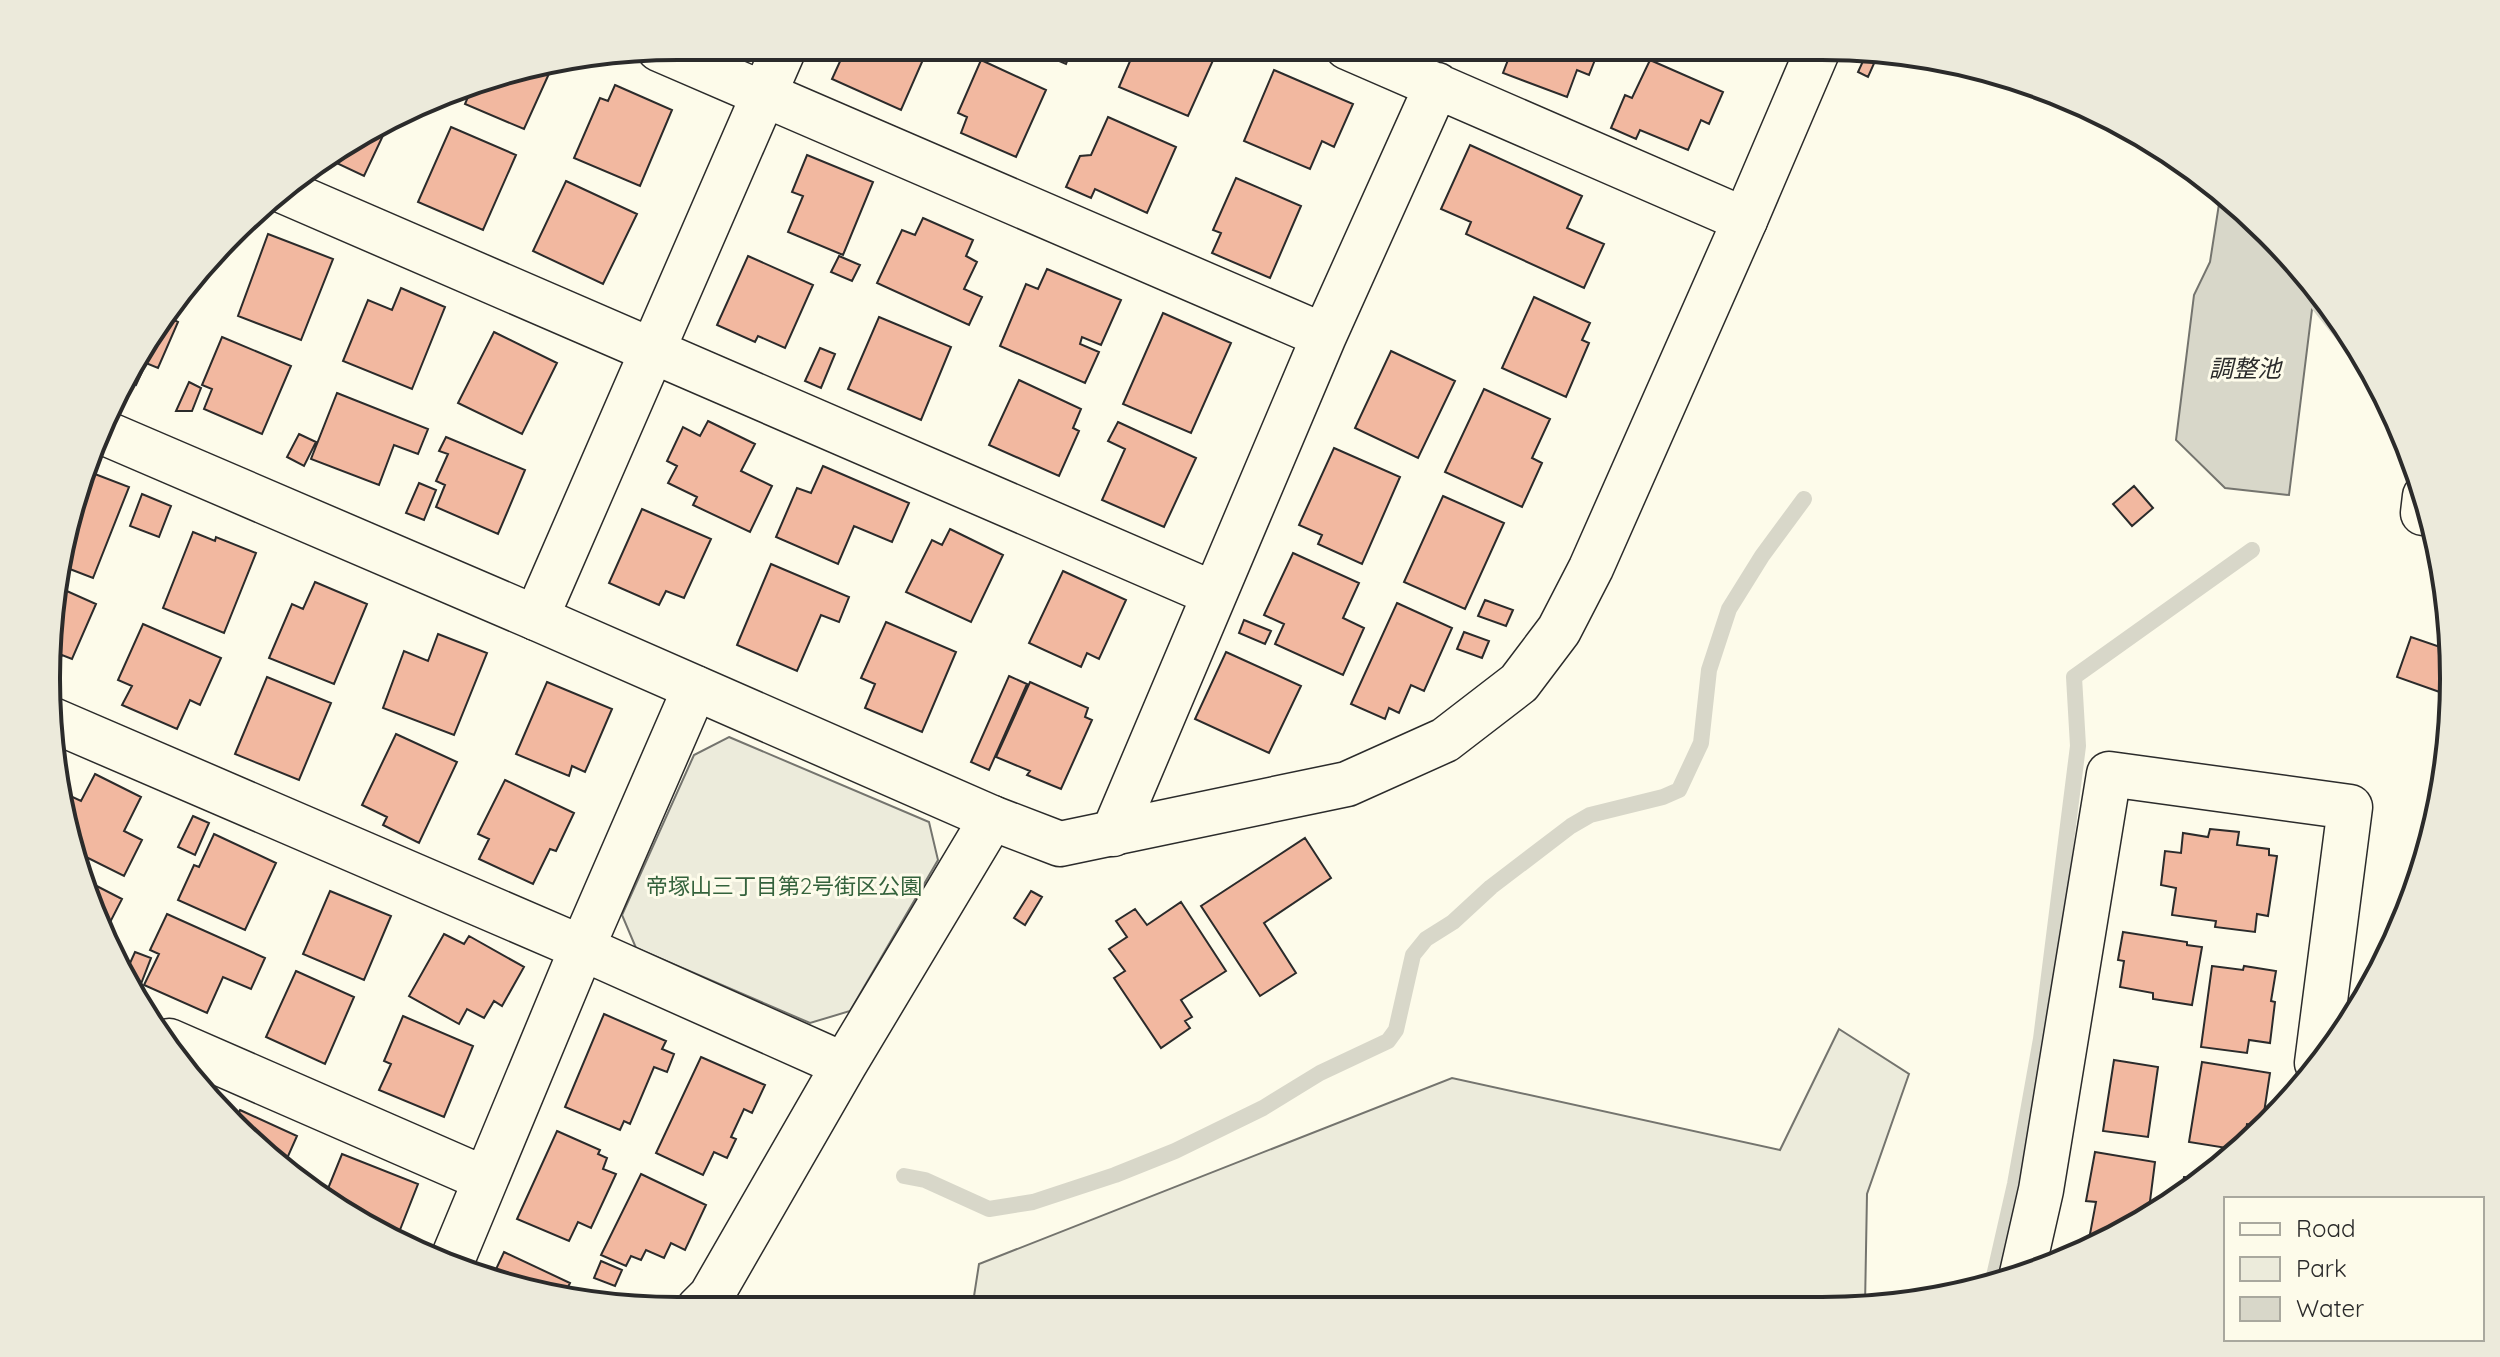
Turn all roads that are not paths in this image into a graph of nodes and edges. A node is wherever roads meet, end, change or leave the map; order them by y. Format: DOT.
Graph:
graph roads {
  1 [pos="685,60"];
  2 [pos="779,60"];
  3 [pos="1378,60"];
  4 [pos="1813,60"];
  5 [pos="1437,85"];
  6 [pos="764,94"];
  7 [pos="293,195"];
  8 [pos="1745,220"];
  9 [pos="1324,336"];
  10 [pos="653,350"];
  11 [pos="110,435"];
  12 [pos="1214,594"];
  13 [pos="536,618"];
  14 [pos="695,688"];
  15 [pos="61,724"];
  16 [pos="992,818"];
  17 [pos="1113,834"];
  18 [pos="582,948"];
  19 [pos="2319,1045"];
  20 [pos="182,1047"];
  21 [pos="844,1065"];
  22 [pos="485,1179"];
  23 [pos="454,1255"];
  24 [pos="2025,1262"];
  25 [pos="710,1297"];
  1 -- 6 [label="street"];
  2 -- 6 [label="street"];
  3 -- 5 [label="street"];
  4 -- 8 [label="street"];
  5 -- 8 [label="street"];
  5 -- 9 [label="street"];
  6 -- 9 [label="street"];
  6 -- 10 [label="street"];
  7 -- 10 [label="street"];
  8 -- 17 [label="street"];
  9 -- 12 [label="street"];
  10 -- 12 [label="street"];
  10 -- 13 [label="street"];
  11 -- 13 [label="street"];
  12 -- 17 [label="street"];
  13 -- 14 [label="street"];
  14 -- 16 [label="street"];
  14 -- 18 [label="street"];
  15 -- 18 [label="street"];
  16 -- 17 [label="street"];
  16 -- 21 [label="street"];
  18 -- 21 [label="street"];
  18 -- 22 [label="street"];
  19 -- 24 [label="street"];
  20 -- 22 [label="street"];
  21 -- 25 [label="street"];
  22 -- 23 [label="street"];
}
